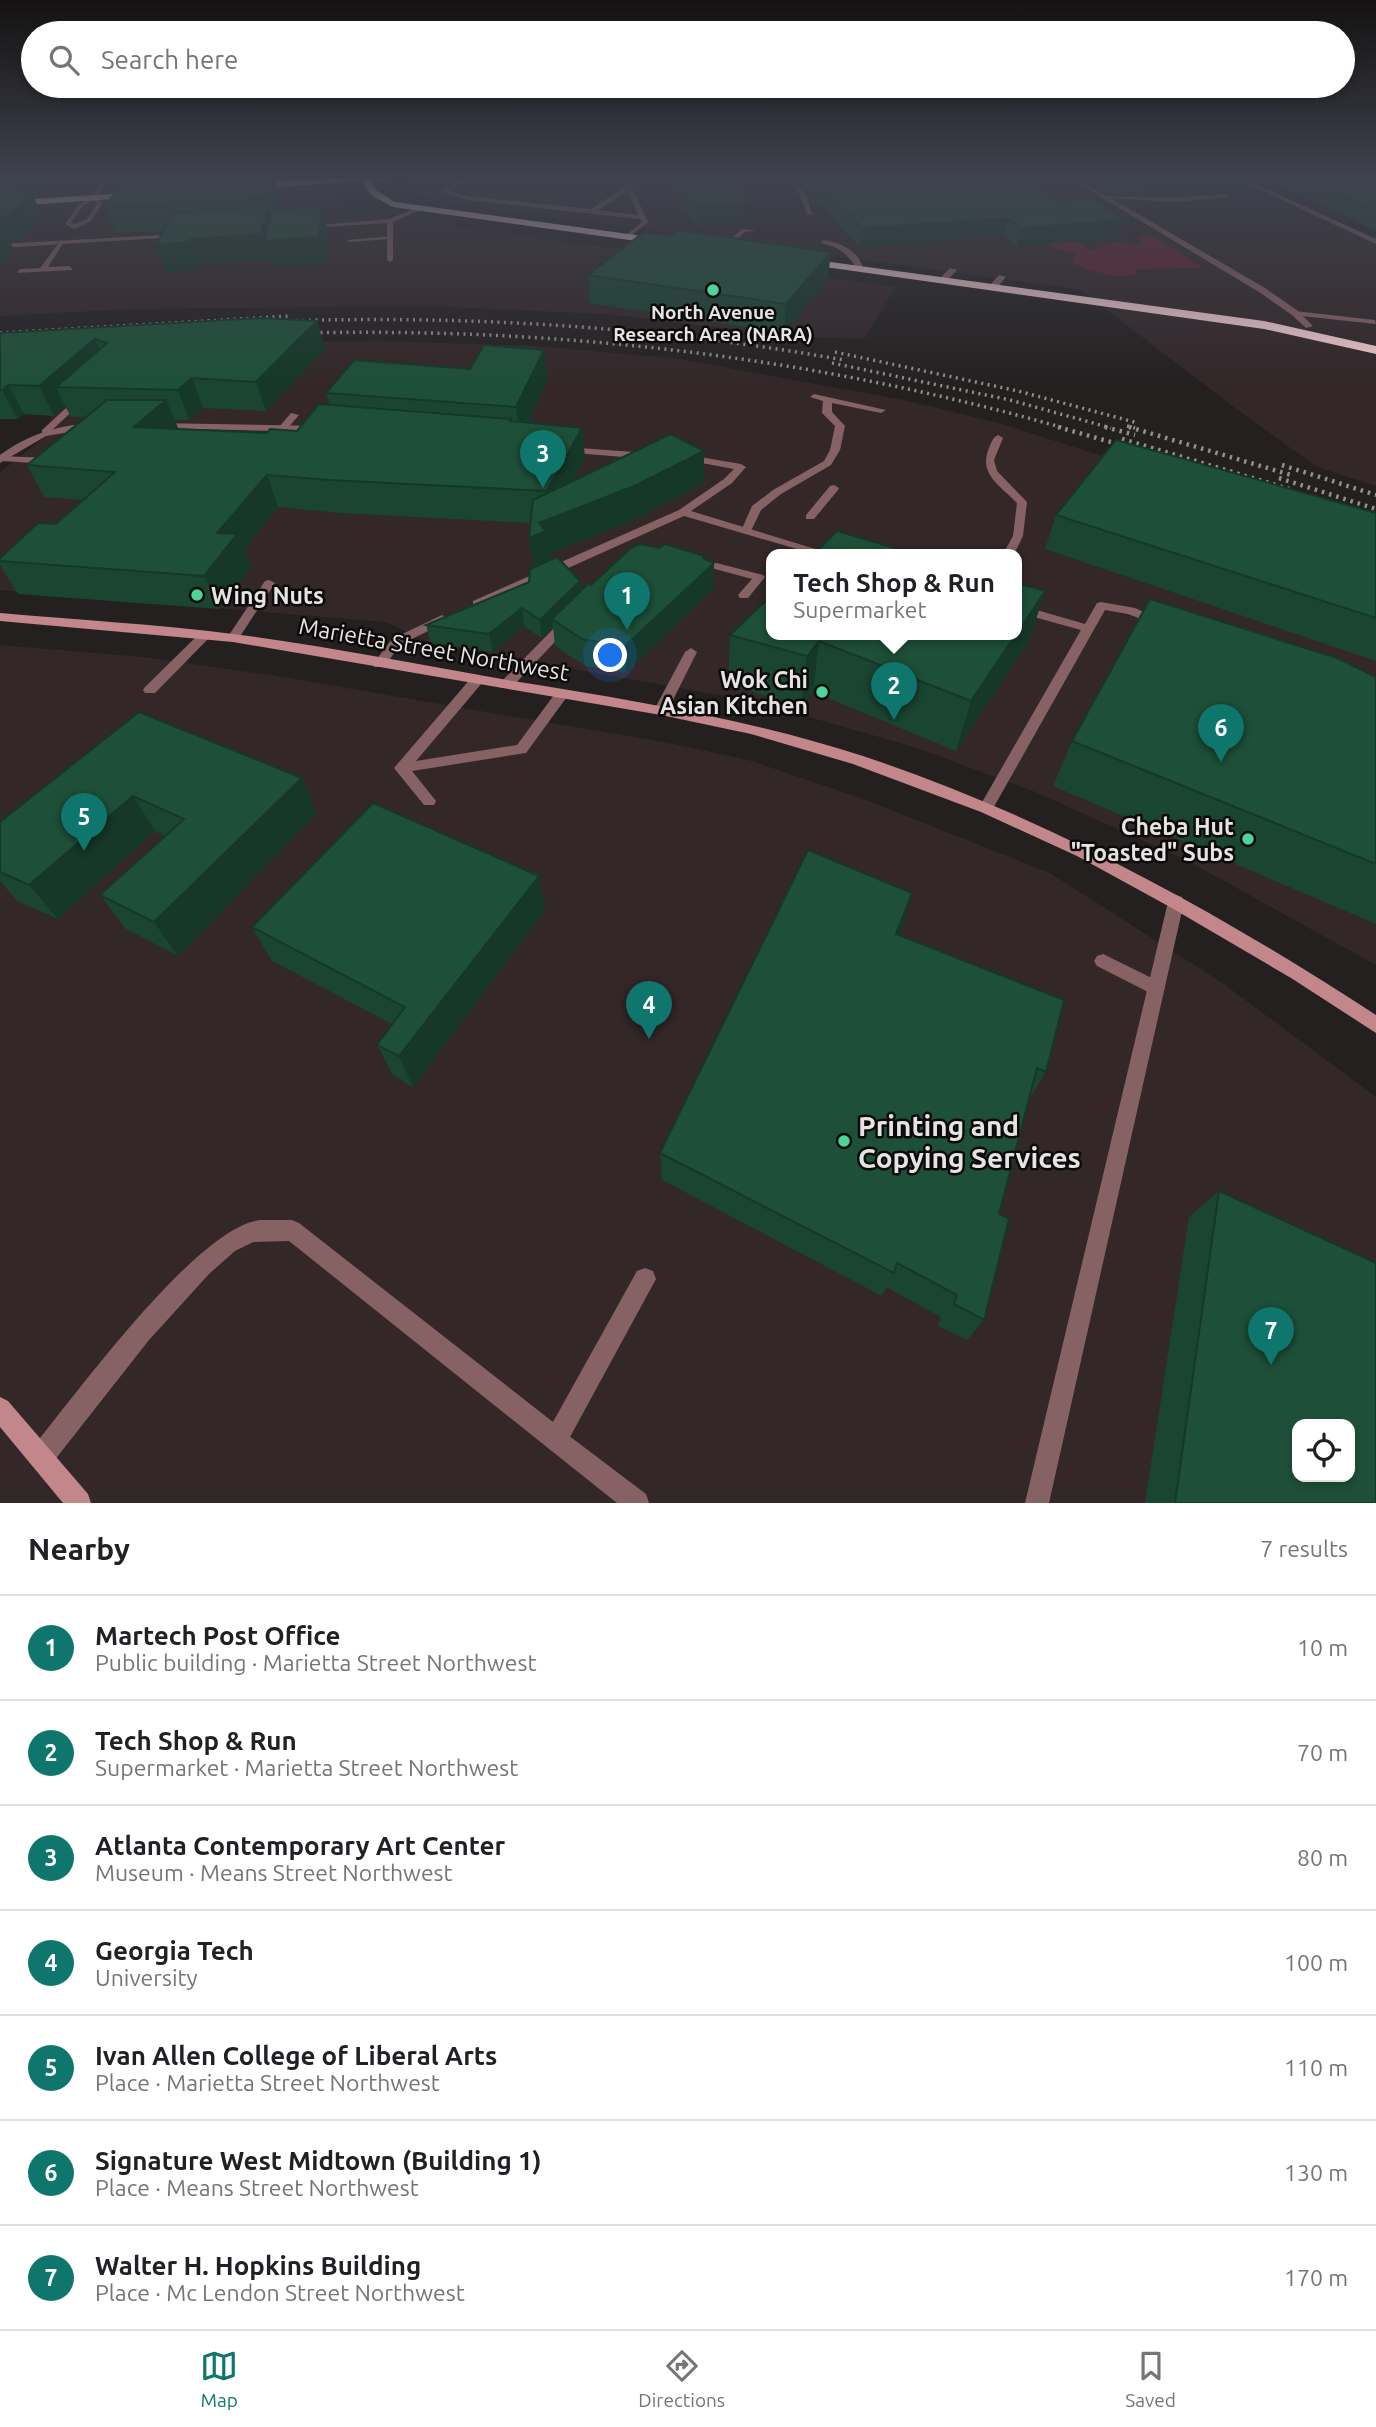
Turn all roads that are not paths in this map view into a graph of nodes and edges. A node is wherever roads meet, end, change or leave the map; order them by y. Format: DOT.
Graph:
graph roads {
  1 [pos="58,246"];
  2 [pos="390,246"];
  3 [pos="649,246"];
  4 [pos="726,246"];
  5 [pos="841,246"];
  6 [pos="1186,246"];
  7 [pos="710,248"];
  8 [pos="643,249"];
  9 [pos="722,250"];
  10 [pos="735,252"];
  11 [pos="786,259"];
  12 [pos="390,261"];
  13 [pos="70,268"];
  14 [pos="43,269"];
  15 [pos="861,269"];
  16 [pos="953,270"];
  17 [pos="20,271"];
  18 [pos="1002,277"];
  19 [pos="942,281"];
  20 [pos="992,288"];
  21 [pos="1295,313"];
  22 [pos="1376,322"];
  23 [pos="1264,326"];
  24 [pos="1309,326"];
  25 [pos="1376,335"];
  26 [pos="1376,350"];
  27 [pos="92,390"];
  28 [pos="814,397"];
  29 [pos="827,400"];
  30 [pos="881,410"];
  31 [pos="294,415"];
  32 [pos="103,425"];
  33 [pos="146,426"];
  34 [pos="284,427"];
  35 [pos="329,429"];
  36 [pos="44,432"];
  37 [pos="998,438"];
  38 [pos="557,449"];
  39 [pos="653,456"];
  40 [pos="681,458"];
  41 [pos="1,459"];
  42 [pos="50,461"];
  43 [pos="834,488"];
  44 [pos="682,512"];
  45 [pos="810,517"];
  46 [pos="746,531"];
  47 [pos="809,549"];
  48 [pos="1011,549"];
  49 [pos="687,558"];
  50 [pos="269,583"];
  51 [pos="744,595"];
  52 [pos="471,607"];
  53 [pos="1022,609"];
  54 [pos="458,612"];
  55 [pos="0,617"];
  56 [pos="572,618"];
  57 [pos="1169,625"];
  58 [pos="1086,628"];
  59 [pos="204,636"];
  60 [pos="233,638"];
  61 [pos="691,652"];
  62 [pos="379,664"];
  63 [pos="477,680"];
  64 [pos="506,685"];
  65 [pos="150,690"];
  66 [pos="562,694"];
  67 [pos="661,710"];
  68 [pos="401,768"];
  69 [pos="429,801"];
  70 [pos="986,808"];
  71 [pos="1176,902"];
  72 [pos="1103,961"];
  73 [pos="1156,988"];
  74 [pos="1376,1025"];
  75 [pos="645,1279"];
  76 [pos="0,1409"];
  77 [pos="556,1440"];
  78 [pos="41,1457"];
  79 [pos="79,1503"];
  80 [pos="637,1503"];
  81 [pos="1037,1503"];
  1 -- 14 [label="street"];
  2 -- 12 [label="street"];
  3 -- 8 [label="street"];
  4 -- 9 [label="street"];
  5 -- 15 [label="street"];
  6 -- 21 [label="street"];
  7 -- 9 [label="highway"];
  9 -- 10 [label="highway"];
  11 -- 15 [label="highway"];
  13 -- 14 [label="street"];
  14 -- 17 [label="street"];
  15 -- 19 [label="highway"];
  16 -- 19 [label="street"];
  18 -- 20 [label="street"];
  19 -- 20 [label="highway"];
  20 -- 23 [label="highway"];
  21 -- 22 [label="street"];
  21 -- 24 [label="street"];
  22 -- 25 [label="street"];
  23 -- 24 [label="highway"];
  23 -- 26 [label="highway"];
  24 -- 25 [label="highway"];
  27 -- 36 [label="street"];
  28 -- 29 [label="street"];
  29 -- 30 [label="street"];
  29 -- 46 [label="street"];
  31 -- 34 [label="street"];
  32 -- 36 [label="street"];
  33 -- 34 [label="street"];
  34 -- 35 [label="street"];
  36 -- 41 [label="street"];
  37 -- 48 [label="street"];
  38 -- 39 [label="street"];
  40 -- 44 [label="street"];
  41 -- 42 [label="street"];
  43 -- 45 [label="street"];
  44 -- 46 [label="street"];
  44 -- 52 [label="street"];
  46 -- 47 [label="street"];
  49 -- 51 [label="street"];
  50 -- 60 [label="street"];
  53 -- 58 [label="street"];
  54 -- 62 [label="street"];
  55 -- 59 [label="main road, Marietta Street Northwest"];
  56 -- 64 [label="street"];
  57 -- 58 [label="street"];
  58 -- 70 [label="street"];
  59 -- 60 [label="main road, Marietta Street Northwest"];
  59 -- 65 [label="street"];
  60 -- 62 [label="main road, Marietta Street Northwest"];
  61 -- 67 [label="street"];
  62 -- 63 [label="main road, Marietta Street Northwest"];
  63 -- 64 [label="main road, Marietta Street Northwest"];
  63 -- 68 [label="street"];
  64 -- 66 [label="main road, Marietta Street Northwest"];
  66 -- 67 [label="main road, Marietta Street Northwest"];
  66 -- 68 [label="street"];
  67 -- 70 [label="main road, Marietta Street Northwest"];
  68 -- 69 [label="street"];
  70 -- 71 [label="main road, Marietta Street Northwest"];
  71 -- 73 [label="street"];
  71 -- 74 [label="main road, Marietta Street Northwest"];
  72 -- 73 [label="street"];
  73 -- 81 [label="street"];
  75 -- 77 [label="street"];
  76 -- 78 [label="main road"];
  77 -- 78 [label="street"];
  77 -- 80 [label="street"];
  78 -- 79 [label="main road"];
}
